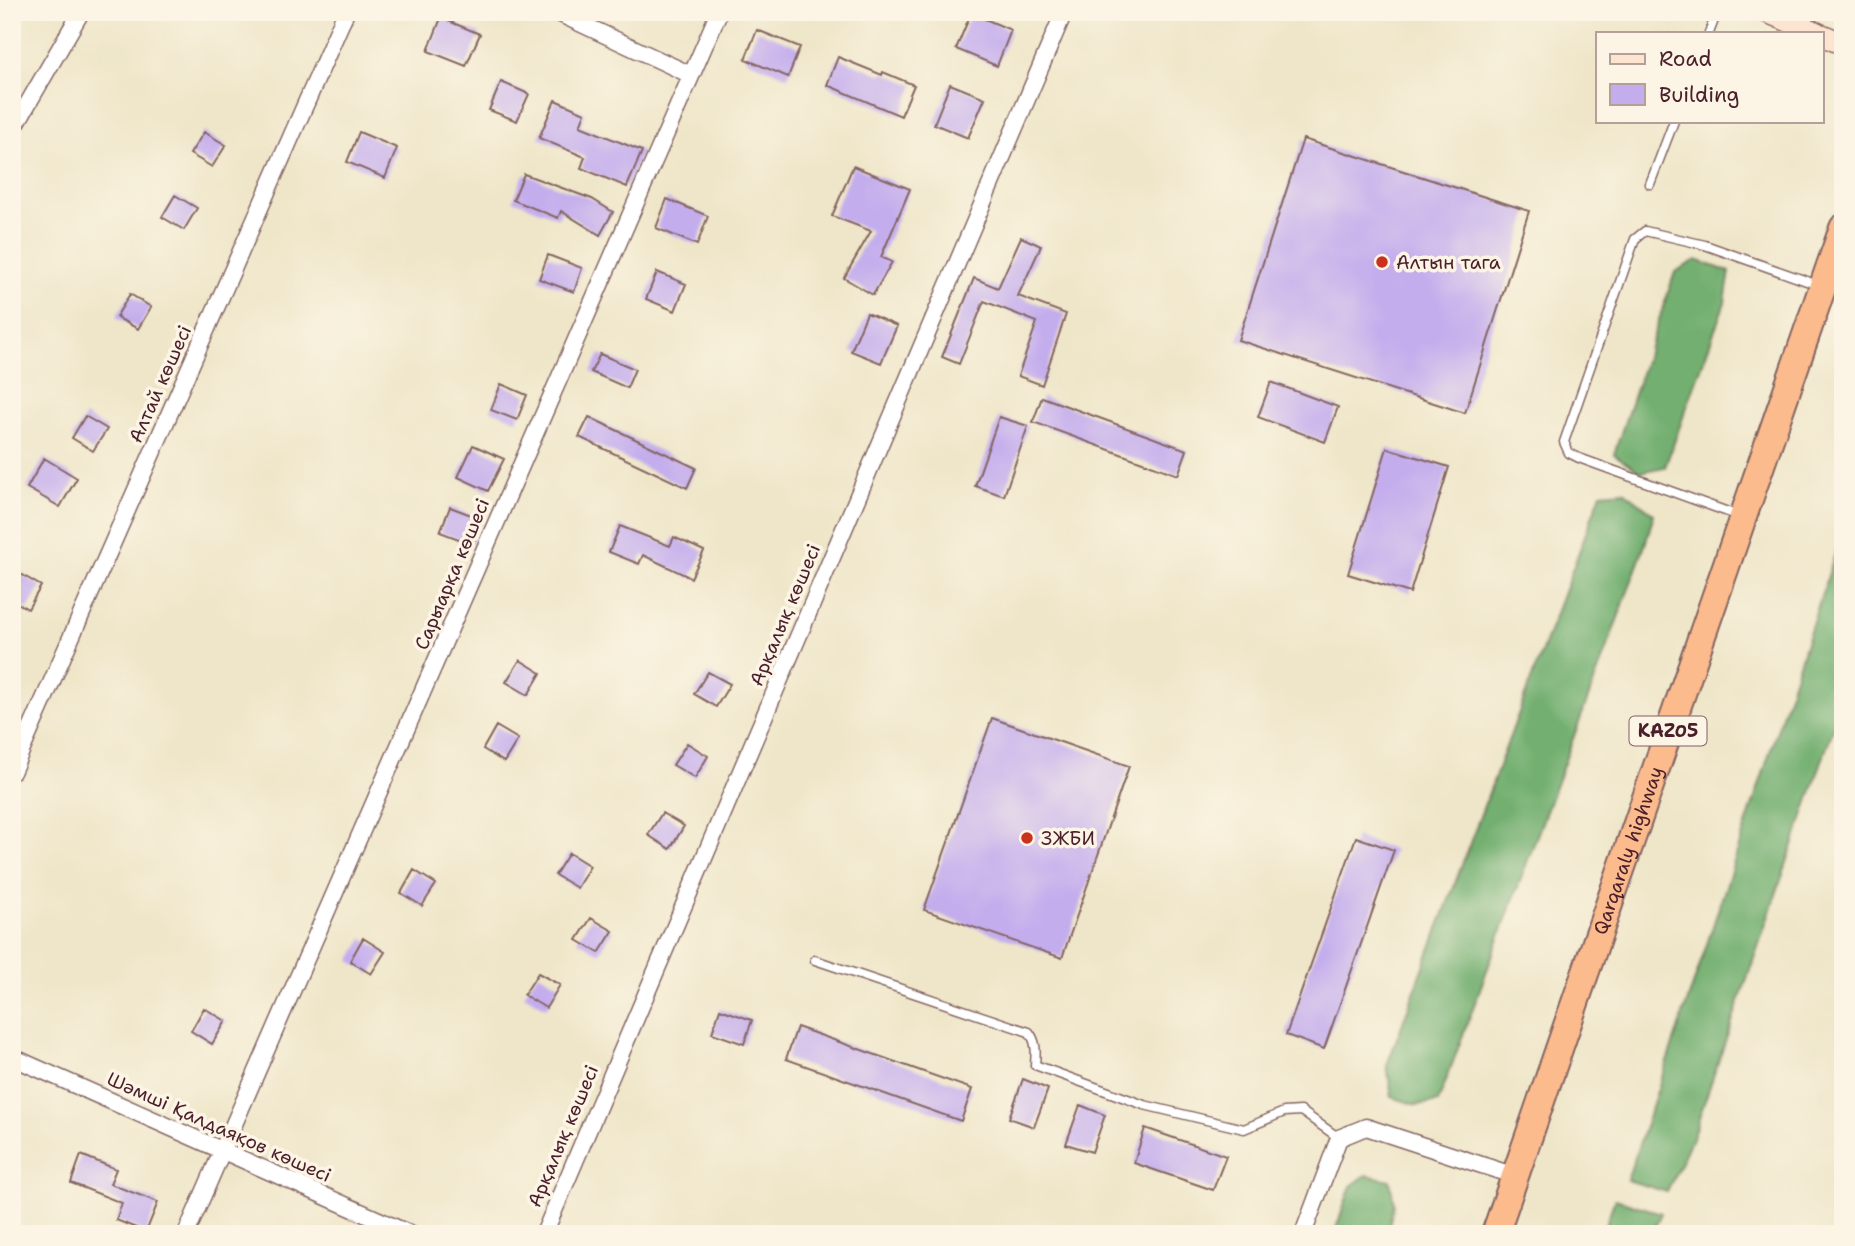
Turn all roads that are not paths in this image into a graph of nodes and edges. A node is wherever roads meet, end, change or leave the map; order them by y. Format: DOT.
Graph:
graph roads {
  1 [pos="81,12"];
  2 [pos="346,12"];
  3 [pos="555,12"];
  4 [pos="719,12"];
  5 [pos="1064,12"];
  6 [pos="1717,12"];
  7 [pos="1767,12"];
  8 [pos="1709,32"];
  9 [pos="1814,32"];
  10 [pos="1824,36"];
  11 [pos="1843,44"];
  12 [pos="691,75"];
  13 [pos="1674,122"];
  14 [pos="12,131"];
  15 [pos="1650,184"];
  16 [pos="1843,228"];
  17 [pos="1822,287"];
  18 [pos="1741,517"];
  19 [pos="12,772"];
  20 [pos="815,960"];
  21 [pos="12,1057"];
  22 [pos="1339,1138"];
  23 [pos="223,1152"];
  24 [pos="1515,1175"];
  25 [pos="187,1234"];
  26 [pos="410,1234"];
  27 [pos="544,1234"];
  28 [pos="1303,1234"];
  29 [pos="1495,1234"];
  1 -- 14 [label="street"];
  2 -- 19 [label="street, Алтай көшесі"];
  3 -- 12 [label="street"];
  4 -- 12 [label="street, Сарыарқа көшесі"];
  5 -- 27 [label="street, Арқалық көшесі"];
  6 -- 8 [label="lane"];
  7 -- 9 [label="main road"];
  10 -- 11 [label="main road"];
  12 -- 23 [label="street, Сарыарқа көшесі"];
  13 -- 15 [label="lane"];
  16 -- 17 [label="highway, Qarqaraly highway / KАZ05"];
  17 -- 18 [label="highway, Qarqaraly highway / KАZ05"];
  17 -- 18 [label="lane"];
  18 -- 24 [label="highway, Qarqaraly highway / KАZ05"];
  20 -- 22 [label="lane"];
  21 -- 23 [label="street, Шәмші Қалдаяқов көшесі"];
  22 -- 24 [label="street"];
  22 -- 28 [label="street"];
  23 -- 25 [label="street, Сарыарқа көшесі"];
  23 -- 26 [label="street, Шәмші Қалдаяқов көшесі"];
  24 -- 29 [label="highway, Qarqaraly highway / KАZ05"];
}
